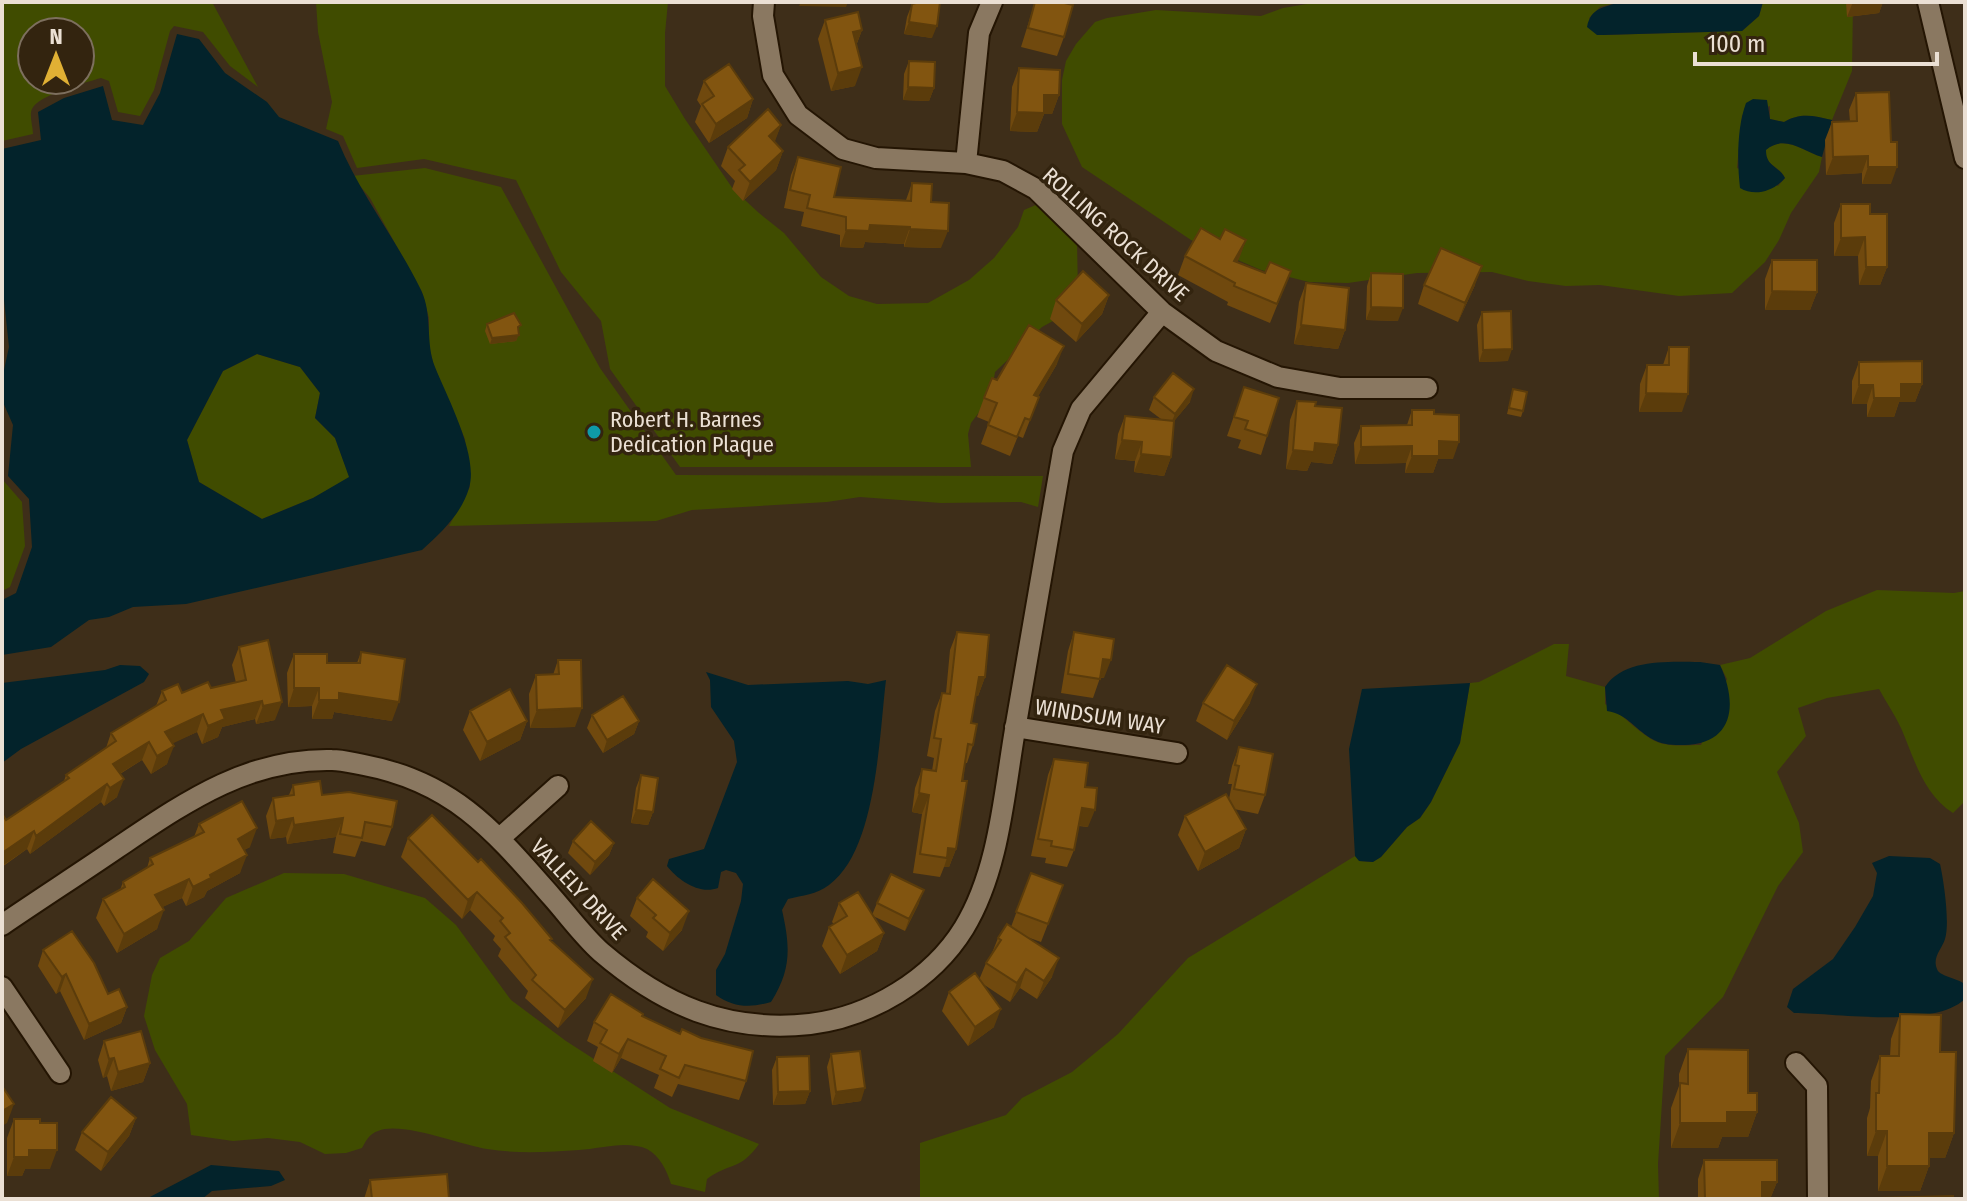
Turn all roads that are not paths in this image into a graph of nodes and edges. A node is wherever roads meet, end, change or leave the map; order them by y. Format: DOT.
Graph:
graph roads {
  1 [pos="764,2"];
  2 [pos="992,2"];
  3 [pos="1928,2"];
  4 [pos="1965,158"];
  5 [pos="966,163"];
  6 [pos="1162,312"];
  7 [pos="1427,388"];
  8 [pos="1015,727"];
  9 [pos="1177,753"];
  10 [pos="558,786"];
  11 [pos="500,838"];
  12 [pos="2,925"];
  13 [pos="2,987"];
  14 [pos="1796,1063"];
  15 [pos="60,1073"];
  16 [pos="1818,1199"];
  1 -- 5 [label="street, ROLLING ROCK DRIVE"];
  2 -- 5 [label="street"];
  3 -- 4 [label="street"];
  5 -- 6 [label="street, ROLLING ROCK DRIVE"];
  6 -- 7 [label="street, ROLLING ROCK DRIVE"];
  6 -- 8 [label="street, VALLELY DRIVE"];
  8 -- 9 [label="street, WINDSUM WAY"];
  8 -- 11 [label="street, VALLELY DRIVE"];
  10 -- 11 [label="street"];
  11 -- 12 [label="street, VALLELY DRIVE"];
  13 -- 15 [label="street"];
  14 -- 16 [label="street"];
}
